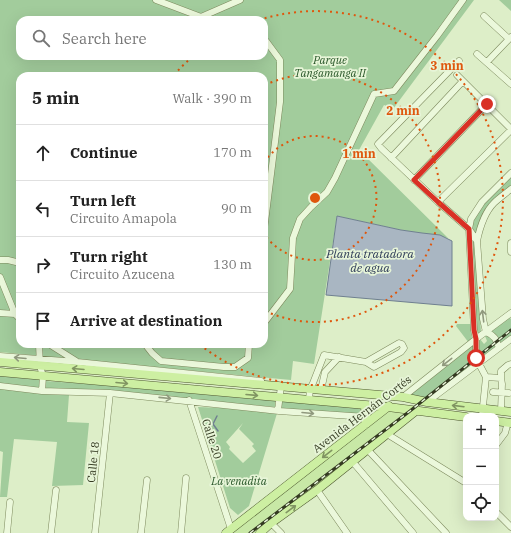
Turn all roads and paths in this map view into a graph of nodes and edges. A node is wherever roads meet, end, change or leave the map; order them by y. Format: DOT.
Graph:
graph roads {
  1 [pos="156,0"];
  2 [pos="240,0"];
  3 [pos="463,0"];
  4 [pos="198,16"];
  5 [pos="203,16"];
  6 [pos="484,16"];
  7 [pos="510,38"];
  8 [pos="268,44"];
  9 [pos="477,54"];
  10 [pos="459,61"];
  11 [pos="487,62"];
  12 [pos="457,75"];
  13 [pos="463,81"];
  14 [pos="511,84"];
  15 [pos="487,104"];
  16 [pos="511,129"];
  17 [pos="391,158"];
  18 [pos="511,173"];
  19 [pos="414,180"];
  20 [pos="511,189"];
  21 [pos="268,198"];
  22 [pos="438,202"];
  23 [pos="482,202"];
  24 [pos="490,208"];
  25 [pos="469,229"];
  26 [pos="477,240"];
  27 [pos="511,243"];
  28 [pos="511,252"];
  29 [pos="0,260"];
  30 [pos="16,262"];
  31 [pos="0,277"];
  32 [pos="0,313"];
  33 [pos="15,314"];
  34 [pos="510,315"];
  35 [pos="268,318"];
  36 [pos="486,332"];
  37 [pos="476,339"];
  38 [pos="511,339"];
  39 [pos="39,348"];
  40 [pos="55,348"];
  41 [pos="148,348"];
  42 [pos="249,348"];
  43 [pos="499,348"];
  44 [pos="0,356"];
  45 [pos="339,357"];
  46 [pos="0,362"];
  47 [pos="77,362"];
  48 [pos="366,362"];
  49 [pos="40,363"];
  50 [pos="478,364"];
  51 [pos="511,364"];
  52 [pos="96,367"];
  53 [pos="0,372"];
  54 [pos="43,376"];
  55 [pos="486,377"];
  56 [pos="501,378"];
  57 [pos="0,386"];
  58 [pos="281,386"];
  59 [pos="310,389"];
  60 [pos="321,390"];
  61 [pos="42,391"];
  62 [pos="110,392"];
  63 [pos="488,392"];
  64 [pos="502,392"];
  65 [pos="509,393"];
  66 [pos="279,397"];
  67 [pos="403,397"];
  68 [pos="189,400"];
  69 [pos="309,400"];
  70 [pos="427,402"];
  71 [pos="364,405"];
  72 [pos="388,407"];
  73 [pos="278,410"];
  74 [pos="416,411"];
  75 [pos="501,411"];
  76 [pos="482,412"];
  77 [pos="511,412"];
  78 [pos="463,417"];
  79 [pos="366,421"];
  80 [pos="499,421"];
  81 [pos="510,423"];
  82 [pos="387,434"];
  83 [pos="499,441"];
  84 [pos="367,449"];
  85 [pos="352,461"];
  86 [pos="186,478"];
  87 [pos="147,480"];
  88 [pos="463,482"];
  89 [pos="56,490"];
  90 [pos="317,490"];
  91 [pos="10,502"];
  92 [pos="499,515"];
  93 [pos="272,523"];
  94 [pos="511,527"];
  95 [pos="229,531"];
  96 [pos="7,533"];
  97 [pos="51,533"];
  98 [pos="95,533"];
  99 [pos="141,533"];
  100 [pos="181,533"];
  101 [pos="260,533"];
  102 [pos="282,533"];
  103 [pos="348,533"];
  104 [pos="413,533"];
  105 [pos="446,533"];
  1 -- 4 [label="street"];
  2 -- 5 [label="street"];
  3 -- 35 [label="street"];
  6 -- 7 [label="street"];
  7 -- 11 [label="street"];
  8 -- 21 [label="street"];
  9 -- 11 [label="street"];
  10 -- 17 [label="street"];
  11 -- 14 [label="street"];
  12 -- 13 [label="street"];
  13 -- 15 [label="street"];
  13 -- 17 [label="street"];
  15 -- 16 [label="street"];
  15 -- 19 [label="street"];
  16 -- 22 [label="street"];
  17 -- 19 [label="street"];
  18 -- 23 [label="street"];
  19 -- 22 [label="street"];
  20 -- 24 [label="street"];
  22 -- 25 [label="street"];
  23 -- 24 [label="street"];
  23 -- 25 [label="street"];
  24 -- 26 [label="street"];
  25 -- 26 [label="street"];
  25 -- 37 [label="street"];
  36 -- 26 [label="street, one-way"];
  27 -- 28 [label="street"];
  29 -- 30 [label="street"];
  31 -- 33 [label="street"];
  32 -- 33 [label="street"];
  34 -- 36 [label="street, Avenida Hernán Cortés"];
  36 -- 37 [label="street, Avenida Hernán Cortés"];
  36 -- 43 [label="street"];
  37 -- 50 [label="street"];
  37 -- 67 [label="street, Avenida Hernán Cortés, one-way"];
  38 -- 43 [label="street"];
  39 -- 49 [label="street"];
  40 -- 47 [label="street"];
  41 -- 42 [label="street"];
  43 -- 50 [label="street"];
  49 -- 44 [label="street, one-way"];
  45 -- 48 [label="street"];
  45 -- 59 [label="street"];
  45 -- 60 [label="street"];
  46 -- 49 [label="main road"];
  47 -- 49 [label="street"];
  47 -- 52 [label="street"];
  48 -- 48 [label="street"];
  52 -- 49 [label="main road, one-way"];
  49 -- 54 [label="street"];
  50 -- 55 [label="street"];
  50 -- 70 [label="street"];
  51 -- 56 [label="street"];
  52 -- 58 [label="main road"];
  53 -- 54 [label="main road"];
  54 -- 61 [label="street"];
  54 -- 66 [label="main road, one-way"];
  55 -- 56 [label="street"];
  55 -- 63 [label="street"];
  56 -- 64 [label="street"];
  57 -- 61 [label="street"];
  58 -- 59 [label="main road"];
  58 -- 66 [label="street"];
  59 -- 60 [label="main road"];
  59 -- 69 [label="street"];
  60 -- 67 [label="main road"];
  61 -- 62 [label="street"];
  62 -- 68 [label="street, one-way"];
  62 -- 98 [label="street, Calle 18"];
  63 -- 64 [label="street"];
  63 -- 76 [label="street"];
  64 -- 65 [label="street"];
  64 -- 75 [label="street"];
  66 -- 69 [label="main road"];
  66 -- 73 [label="street"];
  67 -- 70 [label="main road"];
  67 -- 72 [label="main road, Avenida Hernán Cortés"];
  68 -- 73 [label="street"];
  68 -- 95 [label="street, Calle 20"];
  69 -- 71 [label="main road"];
  70 -- 74 [label="main road"];
  76 -- 70 [label="main road, one-way"];
  71 -- 72 [label="main road"];
  71 -- 79 [label="main road"];
  72 -- 74 [label="main road"];
  72 -- 79 [label="main road, Avenida Hernán Cortés"];
  73 -- 79 [label="street, one-way"];
  74 -- 78 [label="main road"];
  74 -- 82 [label="main road"];
  75 -- 76 [label="main road"];
  75 -- 77 [label="main road"];
  79 -- 95 [label="main road, Avenida Hernán Cortés, one-way"];
  80 -- 81 [label="main road"];
  81 -- 83 [label="street"];
  82 -- 84 [label="main road"];
  82 -- 88 [label="street"];
  84 -- 85 [label="main road"];
  84 -- 105 [label="street"];
  85 -- 90 [label="main road"];
  85 -- 104 [label="street"];
  86 -- 100 [label="street"];
  87 -- 99 [label="street"];
  89 -- 97 [label="street"];
  93 -- 90 [label="main road, one-way"];
  90 -- 103 [label="street"];
  91 -- 96 [label="street"];
  92 -- 94 [label="street"];
  93 -- 101 [label="main road"];
  93 -- 102 [label="street"];
}
